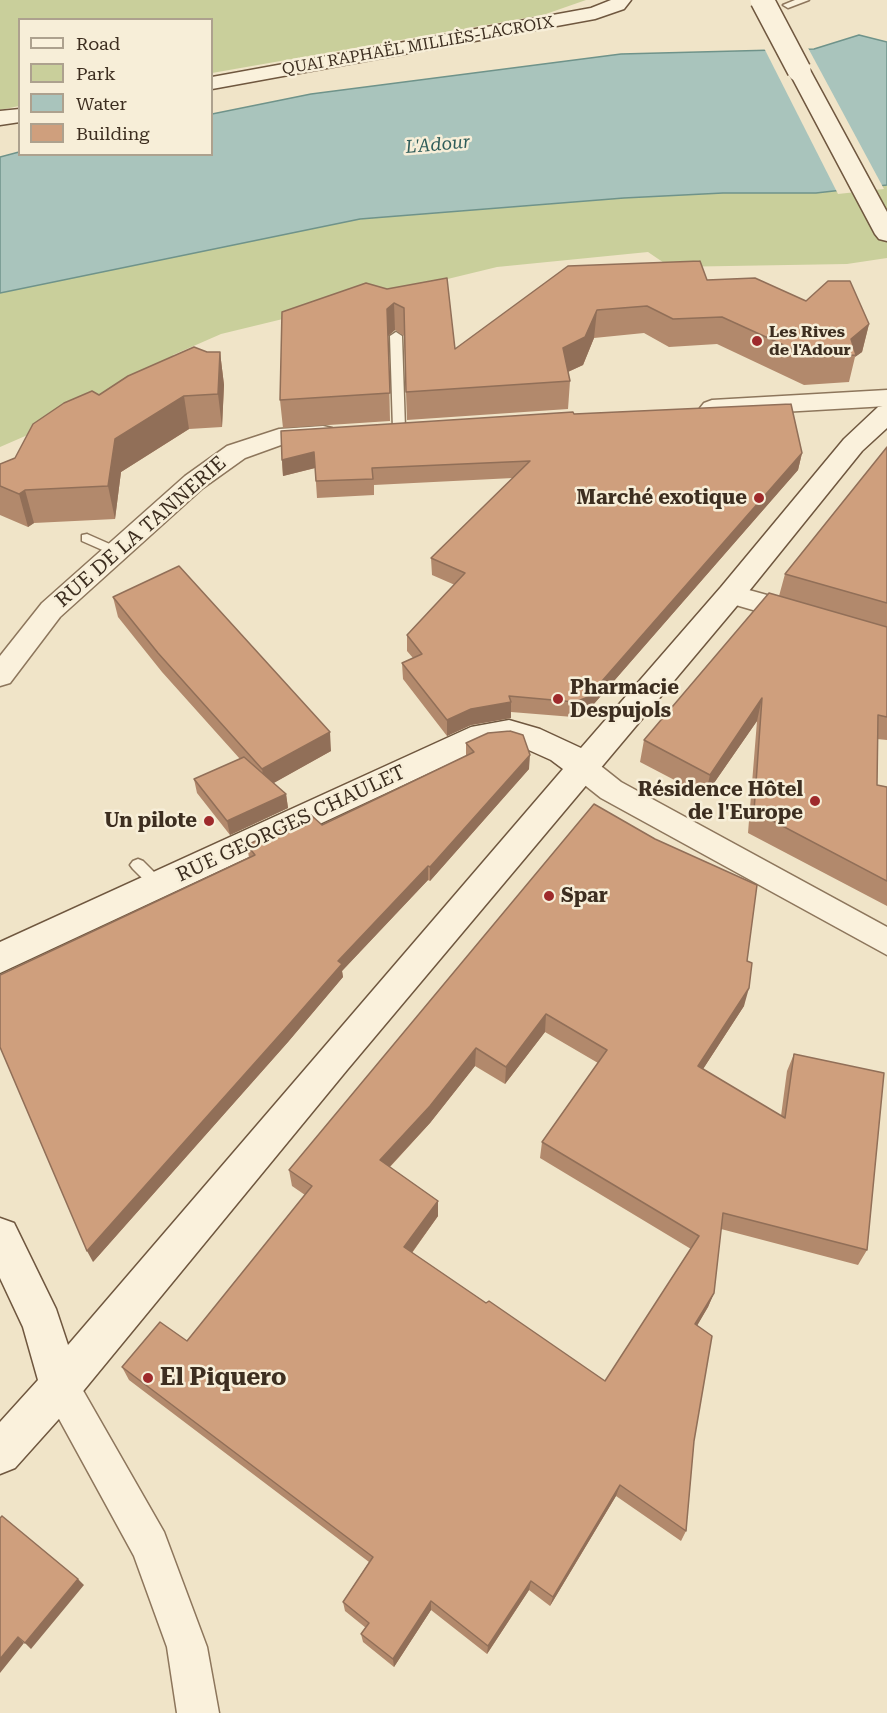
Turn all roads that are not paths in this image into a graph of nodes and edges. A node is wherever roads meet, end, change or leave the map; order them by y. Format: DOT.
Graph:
graph roads {
  1 [pos="621,0"];
  2 [pos="762,0"];
  3 [pos="804,0"];
  4 [pos="788,5"];
  5 [pos="213,83"];
  6 [pos="18,115"];
  7 [pos="0,118"];
  8 [pos="887,234"];
  9 [pos="396,336"];
  10 [pos="887,398"];
  11 [pos="686,410"];
  12 [pos="887,413"];
  13 [pos="423,427"];
  14 [pos="388,430"];
  15 [pos="344,432"];
  16 [pos="87,538"];
  17 [pos="116,552"];
  18 [pos="731,594"];
  19 [pos="820,620"];
  20 [pos="0,676"];
  21 [pos="582,767"];
  22 [pos="887,942"];
  23 [pos="0,958"];
  24 [pos="0,1236"];
  25 [pos="60,1386"];
  26 [pos="0,1453"];
  27 [pos="198,1713"];
  1 -- 5 [label="main road, QUAI RAPHAËL MILLIÈS-LACROIX"];
  2 -- 8 [label="main road, bridge"];
  3 -- 4 [label="lane"];
  6 -- 7 [label="main road"];
  9 -- 14 [label="lane"];
  10 -- 11 [label="street"];
  12 -- 18 [label="main road"];
  13 -- 14 [label="street"];
  15 -- 17 [label="street, RUE DE LA TANNERIE"];
  16 -- 17 [label="lane"];
  17 -- 20 [label="street, RUE DE LA TANNERIE"];
  18 -- 19 [label="street"];
  18 -- 21 [label="main road"];
  21 -- 22 [label="street"];
  21 -- 23 [label="main road, RUE GEORGES CHAULET"];
  21 -- 25 [label="main road"];
  24 -- 25 [label="main road"];
  25 -- 26 [label="main road"];
  25 -- 27 [label="street"];
}
